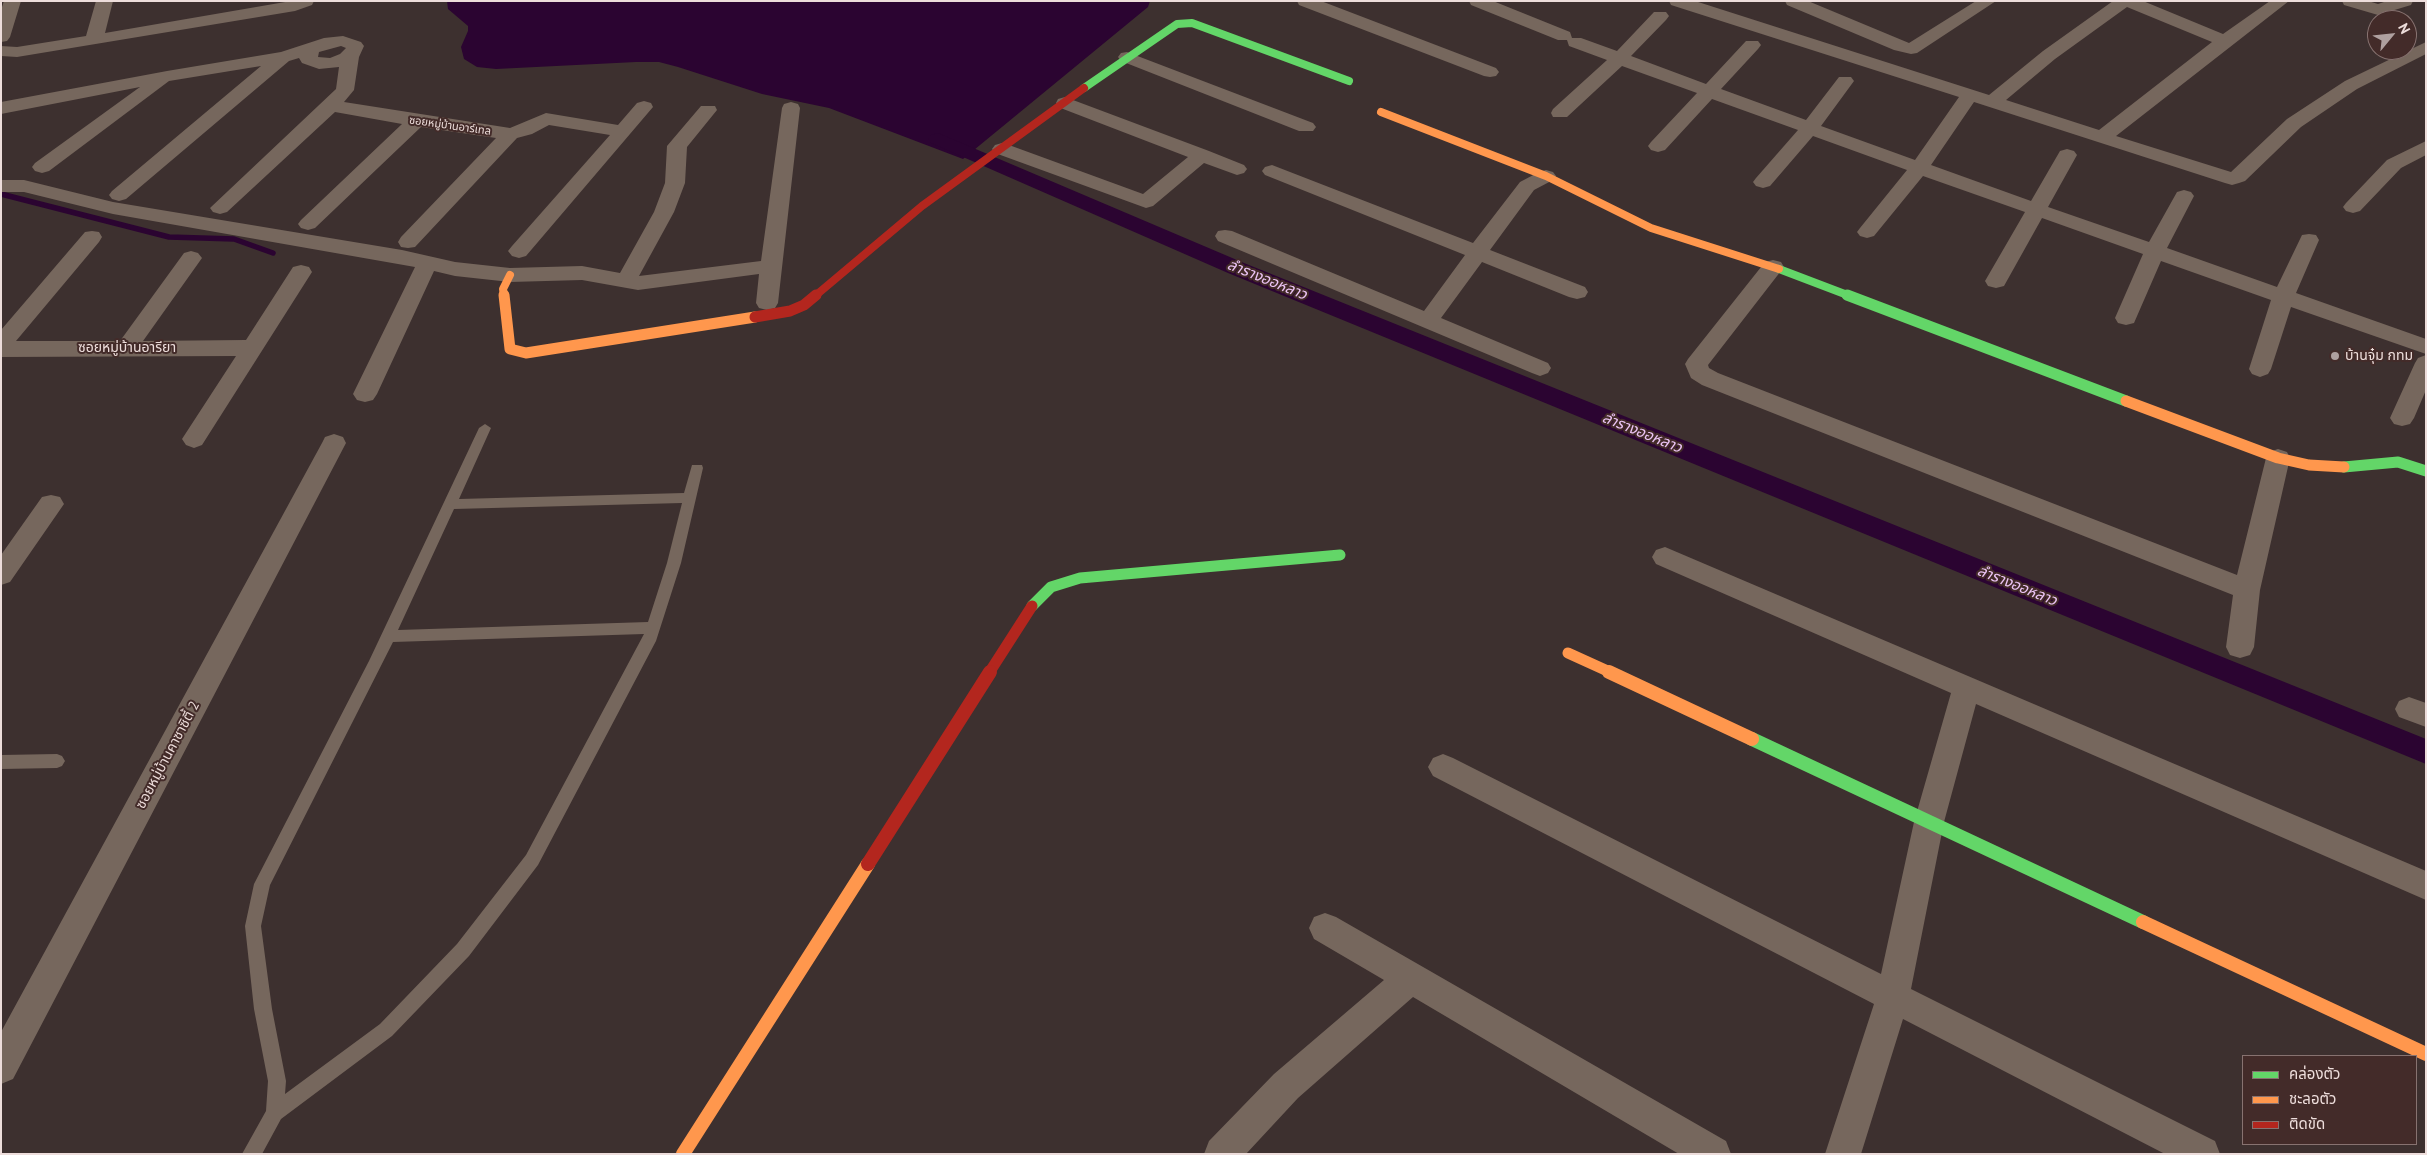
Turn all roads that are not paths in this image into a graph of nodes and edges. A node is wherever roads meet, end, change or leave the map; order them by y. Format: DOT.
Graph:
graph roads {
  1 [pos="13,1"];
  2 [pos="105,1"];
  3 [pos="204,1"];
  4 [pos="306,1"];
  5 [pos="1305,1"];
  6 [pos="1477,1"];
  7 [pos="1677,1"];
  8 [pos="1988,1"];
  9 [pos="2126,1"];
  10 [pos="2280,1"];
  11 [pos="2350,1"];
  12 [pos="2405,1"];
  13 [pos="1807,3"];
  14 [pos="1660,16"];
  15 [pos="200,22"];
  16 [pos="1,37"];
  17 [pos="94,40"];
  18 [pos="2225,41"];
  19 [pos="1752,45"];
  20 [pos="2426,47"];
  21 [pos="1,52"];
  22 [pos="283,57"];
  23 [pos="1127,57"];
  24 [pos="1619,59"];
  25 [pos="1490,72"];
  26 [pos="167,76"];
  27 [pos="1349,81"];
  28 [pos="1845,81"];
  29 [pos="1709,92"];
  30 [pos="1968,96"];
  31 [pos="27,102"];
  32 [pos="1065,103"];
  33 [pos="1991,103"];
  34 [pos="331,105"];
  35 [pos="644,107"];
  36 [pos="1,108"];
  37 [pos="791,108"];
  38 [pos="708,110"];
  39 [pos="1382,112"];
  40 [pos="1560,113"];
  41 [pos="1,121"];
  42 [pos="416,121"];
  43 [pos="1306,128"];
  44 [pos="1810,128"];
  45 [pos="622,131"];
  46 [pos="510,134"];
  47 [pos="2100,138"];
  48 [pos="1658,146"];
  49 [pos="2426,147"];
  50 [pos="1002,149"];
  51 [pos="1202,155"];
  52 [pos="2066,155"];
  53 [pos="42,168"];
  54 [pos="1919,168"];
  55 [pos="1237,169"];
  56 [pos="1272,171"];
  57 [pos="1546,176"];
  58 [pos="1762,182"];
  59 [pos="1,186"];
  60 [pos="119,195"];
  61 [pos="2184,196"];
  62 [pos="2353,207"];
  63 [pos="220,208"];
  64 [pos="2036,210"];
  65 [pos="308,224"];
  66 [pos="1867,232"];
  67 [pos="1225,236"];
  68 [pos="92,237"];
  69 [pos="2309,240"];
  70 [pos="408,242"];
  71 [pos="519,251"];
  72 [pos="2155,251"];
  73 [pos="1477,254"];
  74 [pos="191,258"];
  75 [pos="427,263"];
  76 [pos="771,266"];
  77 [pos="1773,268"];
  78 [pos="301,272"];
  79 [pos="510,275"];
  80 [pos="1996,280"];
  81 [pos="626,281"];
  82 [pos="1577,292"];
  83 [pos="2283,296"];
  84 [pos="767,304"];
  85 [pos="2126,318"];
  86 [pos="1428,321"];
  87 [pos="1,345"];
  88 [pos="2426,347"];
  89 [pos="126,348"];
  90 [pos="254,348"];
  91 [pos="1,349"];
  92 [pos="2426,363"];
  93 [pos="1540,368"];
  94 [pos="2260,369"];
  95 [pos="365,394"];
  96 [pos="2402,418"];
  97 [pos="485,428"];
  98 [pos="194,439"];
  99 [pos="334,444"];
  100 [pos="2278,458"];
  101 [pos="697,468"];
  102 [pos="2426,471"];
  103 [pos="690,498"];
  104 [pos="51,504"];
  105 [pos="449,504"];
  106 [pos="1340,555"];
  107 [pos="1665,557"];
  108 [pos="1,575"];
  109 [pos="2247,590"];
  110 [pos="653,628"];
  111 [pos="388,636"];
  112 [pos="2240,647"];
  113 [pos="1568,653"];
  114 [pos="1966,686"];
  115 [pos="56,761"];
  116 [pos="1,762"];
  117 [pos="1444,767"];
  118 [pos="1929,822"];
  119 [pos="2426,886"];
  120 [pos="1325,928"];
  121 [pos="1410,979"];
  122 [pos="1893,997"];
  123 [pos="2426,1054"];
  124 [pos="1,1067"];
  125 [pos="275,1113"];
  126 [pos="251,1154"];
  127 [pos="684,1154"];
  128 [pos="1222,1154"];
  129 [pos="1713,1154"];
  130 [pos="1843,1154"];
  131 [pos="2202,1154"];
  1 -- 16 [label="street"];
  2 -- 17 [label="street"];
  3 -- 15 [label="street"];
  4 -- 15 [label="street"];
  5 -- 25 [label="street"];
  6 -- 24 [label="street"];
  7 -- 30 [label="street"];
  8 -- 13 [label="street"];
  9 -- 18 [label="street"];
  9 -- 33 [label="street"];
  10 -- 18 [label="street"];
  11 -- 12 [label="street"];
  14 -- 24 [label="street"];
  15 -- 17 [label="street"];
  17 -- 21 [label="street"];
  18 -- 47 [label="street"];
  19 -- 29 [label="street"];
  20 -- 47 [label="street"];
  22 -- 26 [label="street"];
  22 -- 34 [label="street"];
  22 -- 60 [label="street"];
  23 -- 27 [label="street"];
  23 -- 32 [label="street"];
  23 -- 43 [label="street"];
  24 -- 29 [label="street"];
  24 -- 40 [label="street"];
  26 -- 31 [label="street"];
  26 -- 53 [label="street"];
  28 -- 44 [label="street"];
  29 -- 44 [label="street"];
  29 -- 48 [label="street"];
  30 -- 33 [label="street"];
  30 -- 54 [label="street"];
  31 -- 36 [label="street"];
  31 -- 41 [label="street"];
  32 -- 50 [label="street"];
  32 -- 51 [label="street"];
  33 -- 47 [label="street"];
  34 -- 42 [label="street, ซอยหมู่บ้านอาร์เทล"];
  34 -- 63 [label="street"];
  35 -- 45 [label="street"];
  37 -- 76 [label="street"];
  38 -- 81 [label="street"];
  39 -- 57 [label="street"];
  42 -- 46 [label="street, ซอยหมู่บ้านอาร์เทล"];
  42 -- 65 [label="street"];
  44 -- 54 [label="street"];
  44 -- 58 [label="street"];
  45 -- 46 [label="street, ซอยหมู่บ้านอาร์เทล"];
  45 -- 71 [label="street"];
  46 -- 70 [label="street"];
  49 -- 62 [label="street"];
  50 -- 51 [label="street"];
  50 -- 79 [label="street"];
  51 -- 55 [label="street"];
  52 -- 64 [label="street"];
  54 -- 64 [label="street"];
  54 -- 66 [label="street"];
  56 -- 73 [label="street"];
  57 -- 73 [label="street"];
  57 -- 77 [label="street"];
  59 -- 75 [label="street"];
  61 -- 72 [label="street"];
  64 -- 72 [label="street"];
  64 -- 80 [label="street"];
  67 -- 86 [label="street"];
  68 -- 87 [label="street"];
  69 -- 83 [label="street"];
  72 -- 83 [label="street"];
  72 -- 85 [label="street"];
  73 -- 82 [label="street"];
  73 -- 86 [label="street"];
  74 -- 89 [label="street"];
  75 -- 79 [label="street"];
  75 -- 95 [label="street"];
  76 -- 81 [label="street"];
  76 -- 84 [label="street"];
  77 -- 100 [label="street"];
  77 -- 109 [label="street"];
  78 -- 90 [label="street"];
  79 -- 81 [label="street"];
  83 -- 88 [label="street"];
  83 -- 94 [label="street"];
  86 -- 93 [label="street"];
  89 -- 90 [label="street, ซอยหมู่บ้านอารียา"];
  89 -- 91 [label="street, ซอยหมู่บ้านอารียา"];
  90 -- 98 [label="street"];
  92 -- 96 [label="street"];
  97 -- 105 [label="lane"];
  99 -- 124 [label="street, ซอยหมู่บ้านคาซาซิตี้ 2"];
  100 -- 102 [label="street"];
  100 -- 109 [label="street"];
  101 -- 103 [label="lane"];
  103 -- 105 [label="lane"];
  103 -- 110 [label="lane"];
  104 -- 108 [label="street"];
  105 -- 111 [label="lane"];
  106 -- 127 [label="street"];
  107 -- 114 [label="street"];
  109 -- 112 [label="street"];
  110 -- 111 [label="lane"];
  110 -- 125 [label="lane"];
  111 -- 125 [label="lane"];
  113 -- 118 [label="street"];
  114 -- 118 [label="street"];
  114 -- 119 [label="street"];
  115 -- 116 [label="lane"];
  117 -- 122 [label="street"];
  118 -- 122 [label="street"];
  118 -- 123 [label="street"];
  120 -- 121 [label="street"];
  121 -- 128 [label="street"];
  121 -- 129 [label="street"];
  122 -- 130 [label="street"];
  122 -- 131 [label="street"];
  125 -- 126 [label="lane"];
}
